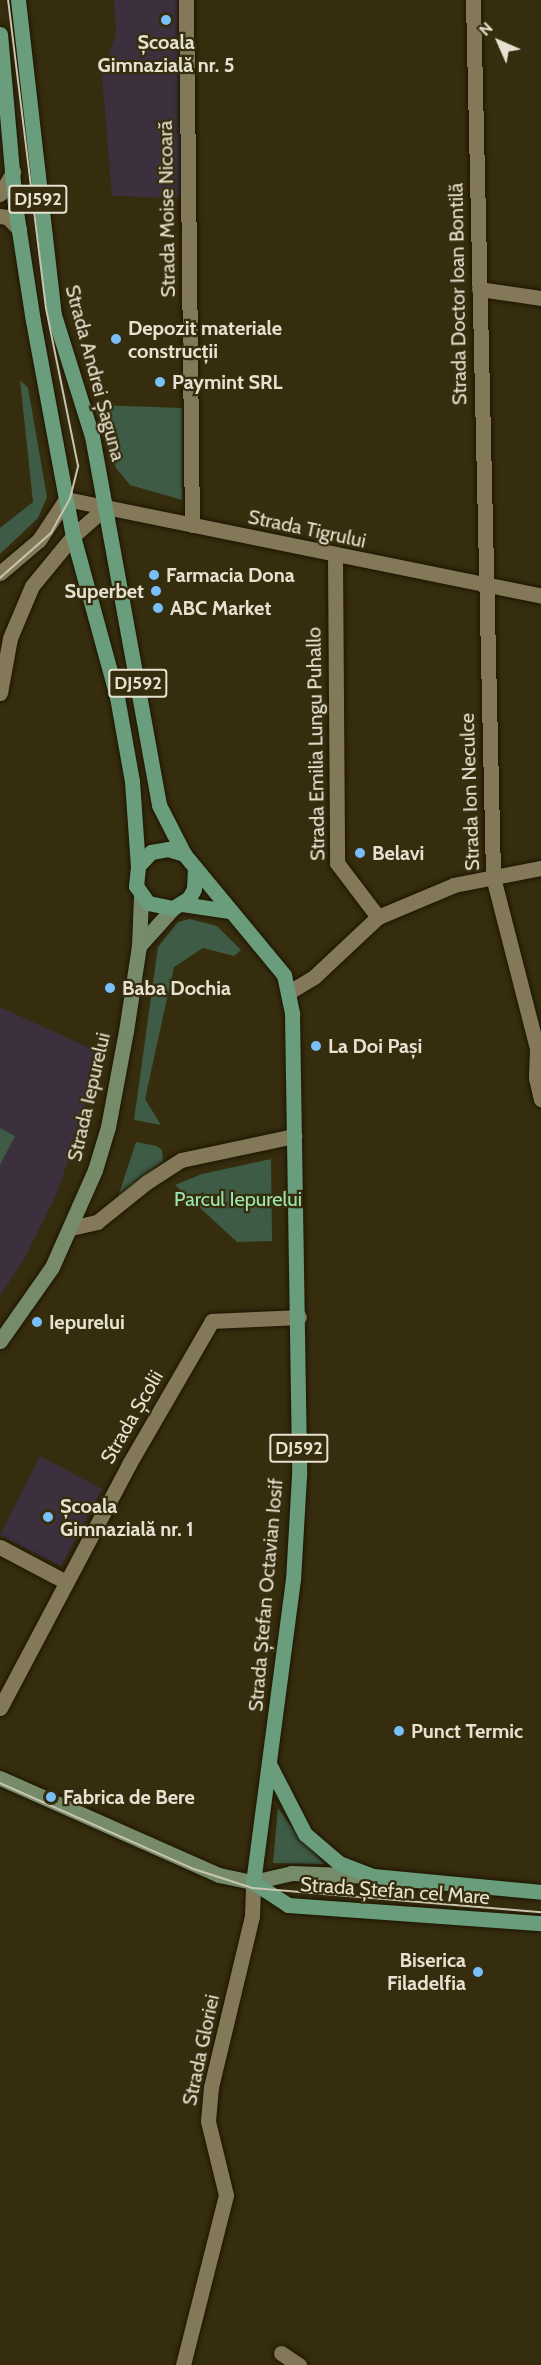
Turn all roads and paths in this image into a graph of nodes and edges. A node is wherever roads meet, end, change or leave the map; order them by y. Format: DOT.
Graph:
graph roads {
  1 [pos="18,0"];
  2 [pos="186,0"];
  3 [pos="473,0"];
  4 [pos="0,34"];
  5 [pos="13,172"];
  6 [pos="0,194"];
  7 [pos="0,216"];
  8 [pos="19,229"];
  9 [pos="479,289"];
  10 [pos="541,298"];
  11 [pos="66,499"];
  12 [pos="107,506"];
  13 [pos="192,525"];
  14 [pos="73,536"];
  15 [pos="335,556"];
  16 [pos="0,573"];
  17 [pos="486,586"];
  18 [pos="541,596"];
  19 [pos="0,693"];
  20 [pos="184,854"];
  21 [pos="138,866"];
  22 [pos="541,868"];
  23 [pos="195,870"];
  24 [pos="493,877"];
  25 [pos="141,896"];
  26 [pos="177,906"];
  27 [pos="229,910"];
  28 [pos="378,917"];
  29 [pos="138,946"];
  30 [pos="289,992"];
  31 [pos="539,1050"];
  32 [pos="541,1099"];
  33 [pos="294,1136"];
  34 [pos="71,1228"];
  35 [pos="299,1317"];
  36 [pos="0,1341"];
  37 [pos="0,1547"];
  38 [pos="66,1582"];
  39 [pos="0,1708"];
  40 [pos="269,1764"];
  41 [pos="0,1778"];
  42 [pos="373,1876"];
  43 [pos="253,1882"];
  44 [pos="541,1892"];
  45 [pos="541,1923"];
  46 [pos="281,2353"];
  47 [pos="183,2365"];
  48 [pos="299,2365"];
  1 -- 12 [label="main road, Strada Andrei Șaguna / DJ592"];
  2 -- 13 [label="street, Strada Moise Nicoară"];
  3 -- 9 [label="street, Strada Doctor Ioan Bontilă"];
  4 -- 5 [label="main road, DJ592"];
  5 -- 6 [label="street"];
  5 -- 8 [label="main road, DJ592"];
  7 -- 8 [label="street"];
  8 -- 11 [label="main road, DJ592"];
  9 -- 10 [label="street"];
  9 -- 17 [label="street, Strada Doctor Ioan Bontilă"];
  11 -- 12 [label="street, Strada Tigrului"];
  11 -- 14 [label="main road, DJ592"];
  11 -- 16 [label="street"];
  12 -- 13 [label="street, Strada Tigrului"];
  12 -- 14 [label="street"];
  12 -- 20 [label="main road, DJ592"];
  13 -- 15 [label="street, Strada Tigrului"];
  14 -- 19 [label="street"];
  14 -- 21 [label="main road, DJ592"];
  15 -- 17 [label="street, Strada Tigrului"];
  15 -- 28 [label="street, Strada Emilia Lungu Puhallo"];
  17 -- 18 [label="street, Strada Tigrului"];
  17 -- 24 [label="street, Strada Ion Neculce"];
  20 -- 21 [label="main road"];
  20 -- 23 [label="main road, DJ592"];
  21 -- 25 [label="main road, DJ592"];
  22 -- 24 [label="street"];
  23 -- 26 [label="main road"];
  23 -- 27 [label="main road, Strada Ștefan Octavian Iosif / DJ592"];
  24 -- 28 [label="street"];
  24 -- 31 [label="street, Strada Ion Neculce"];
  25 -- 26 [label="main road"];
  25 -- 29 [label="main road, Strada Iepurelui"];
  26 -- 27 [label="main road"];
  26 -- 29 [label="main road"];
  27 -- 30 [label="main road, Strada Ștefan Octavian Iosif / DJ592"];
  28 -- 30 [label="street"];
  29 -- 34 [label="main road, Strada Iepurelui"];
  30 -- 33 [label="main road, Strada Ștefan Octavian Iosif / DJ592"];
  31 -- 32 [label="street, Strada Ion Neculce"];
  33 -- 34 [label="street"];
  33 -- 35 [label="main road, Strada Ștefan Octavian Iosif / DJ592"];
  34 -- 36 [label="main road, Strada Iepurelui"];
  35 -- 38 [label="street, Strada Școlii"];
  35 -- 40 [label="main road, Strada Ștefan Octavian Iosif / DJ592"];
  37 -- 38 [label="street"];
  38 -- 39 [label="street, Strada Școlii"];
  40 -- 42 [label="main road"];
  40 -- 43 [label="main road, Strada Ștefan Octavian Iosif / DJ592"];
  41 -- 43 [label="main road, Strada Ștefan cel Mare"];
  42 -- 43 [label="main road, Strada Ștefan cel Mare"];
  42 -- 44 [label="main road, Strada Ștefan cel Mare"];
  43 -- 45 [label="main road, Strada Ștefan cel Mare"];
  43 -- 47 [label="street, Strada Gloriei"];
  46 -- 48 [label="street"];
}
